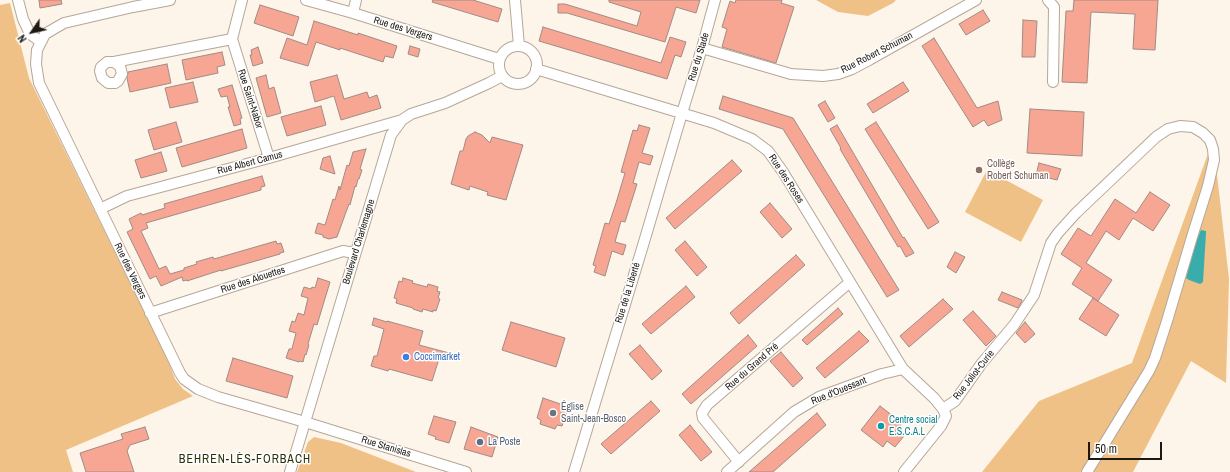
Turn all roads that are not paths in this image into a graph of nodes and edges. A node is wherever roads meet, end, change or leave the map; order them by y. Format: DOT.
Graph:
graph roads {
  1 [pos="18,0"];
  2 [pos="170,0"];
  3 [pos="242,0"];
  4 [pos="306,0"];
  5 [pos="356,0"];
  6 [pos="515,0"];
  7 [pos="715,0"];
  8 [pos="976,0"];
  9 [pos="1048,0"];
  10 [pos="353,13"];
  11 [pos="232,39"];
  12 [pos="41,42"];
  13 [pos="519,46"];
  14 [pos="702,48"];
  15 [pos="500,59"];
  16 [pos="118,61"];
  17 [pos="536,69"];
  18 [pos="502,76"];
  19 [pos="1053,82"];
  20 [pos="682,113"];
  21 [pos="402,120"];
  22 [pos="269,158"];
  23 [pos="100,209"];
  24 [pos="356,253"];
  25 [pos="850,282"];
  26 [pos="150,313"];
  27 [pos="903,369"];
  28 [pos="943,409"];
  29 [pos="305,422"];
  30 [pos="739,462"];
  31 [pos="290,472"];
  32 [pos="466,472"];
  33 [pos="574,472"];
  34 [pos="727,472"];
  35 [pos="904,472"];
  36 [pos="1087,472"];
  1 -- 12 [label="street"];
  2 -- 12 [label="street"];
  3 -- 11 [label="street"];
  4 -- 10 [label="street, Rue des Vergers"];
  5 -- 10 [label="street"];
  6 -- 13 [label="street"];
  7 -- 14 [label="street, Rue du Stade"];
  8 -- 14 [label="street, Rue Robert Schuman"];
  9 -- 19 [label="street"];
  10 -- 15 [label="street, Rue des Vergers"];
  11 -- 16 [label="street"];
  11 -- 22 [label="street, Rue Saint-Nabor"];
  12 -- 23 [label="street, Rue des Vergers"];
  13 -- 15 [label="street"];
  13 -- 17 [label="street"];
  14 -- 20 [label="street, Rue du Stade"];
  15 -- 18 [label="street"];
  17 -- 18 [label="street"];
  17 -- 20 [label="street, Rue des Roses"];
  18 -- 21 [label="street, Boulevard Charlemagne"];
  20 -- 25 [label="street, Rue des Roses"];
  20 -- 33 [label="street, Rue de la Liberté"];
  21 -- 22 [label="street, Rue Albert Camus"];
  21 -- 24 [label="street, Boulevard Charlemagne"];
  22 -- 23 [label="street, Rue Albert Camus"];
  23 -- 26 [label="street, Rue des Vergers"];
  24 -- 26 [label="street, Rue des Alouettes"];
  24 -- 29 [label="street, Boulevard Charlemagne"];
  25 -- 27 [label="street, Rue des Roses"];
  25 -- 30 [label="street, Rue du Grand Pré"];
  26 -- 29 [label="street, Rue des Vergers"];
  27 -- 28 [label="street, Rue des Roses"];
  27 -- 30 [label="street, Rue d'Ouessant"];
  28 -- 35 [label="street"];
  28 -- 36 [label="street, Rue Joliot-Curie"];
  29 -- 31 [label="street, Boulevard Charlemagne"];
  29 -- 32 [label="street, Rue Stanislas"];
  30 -- 34 [label="street, Rue d'Ouessant"];
}
